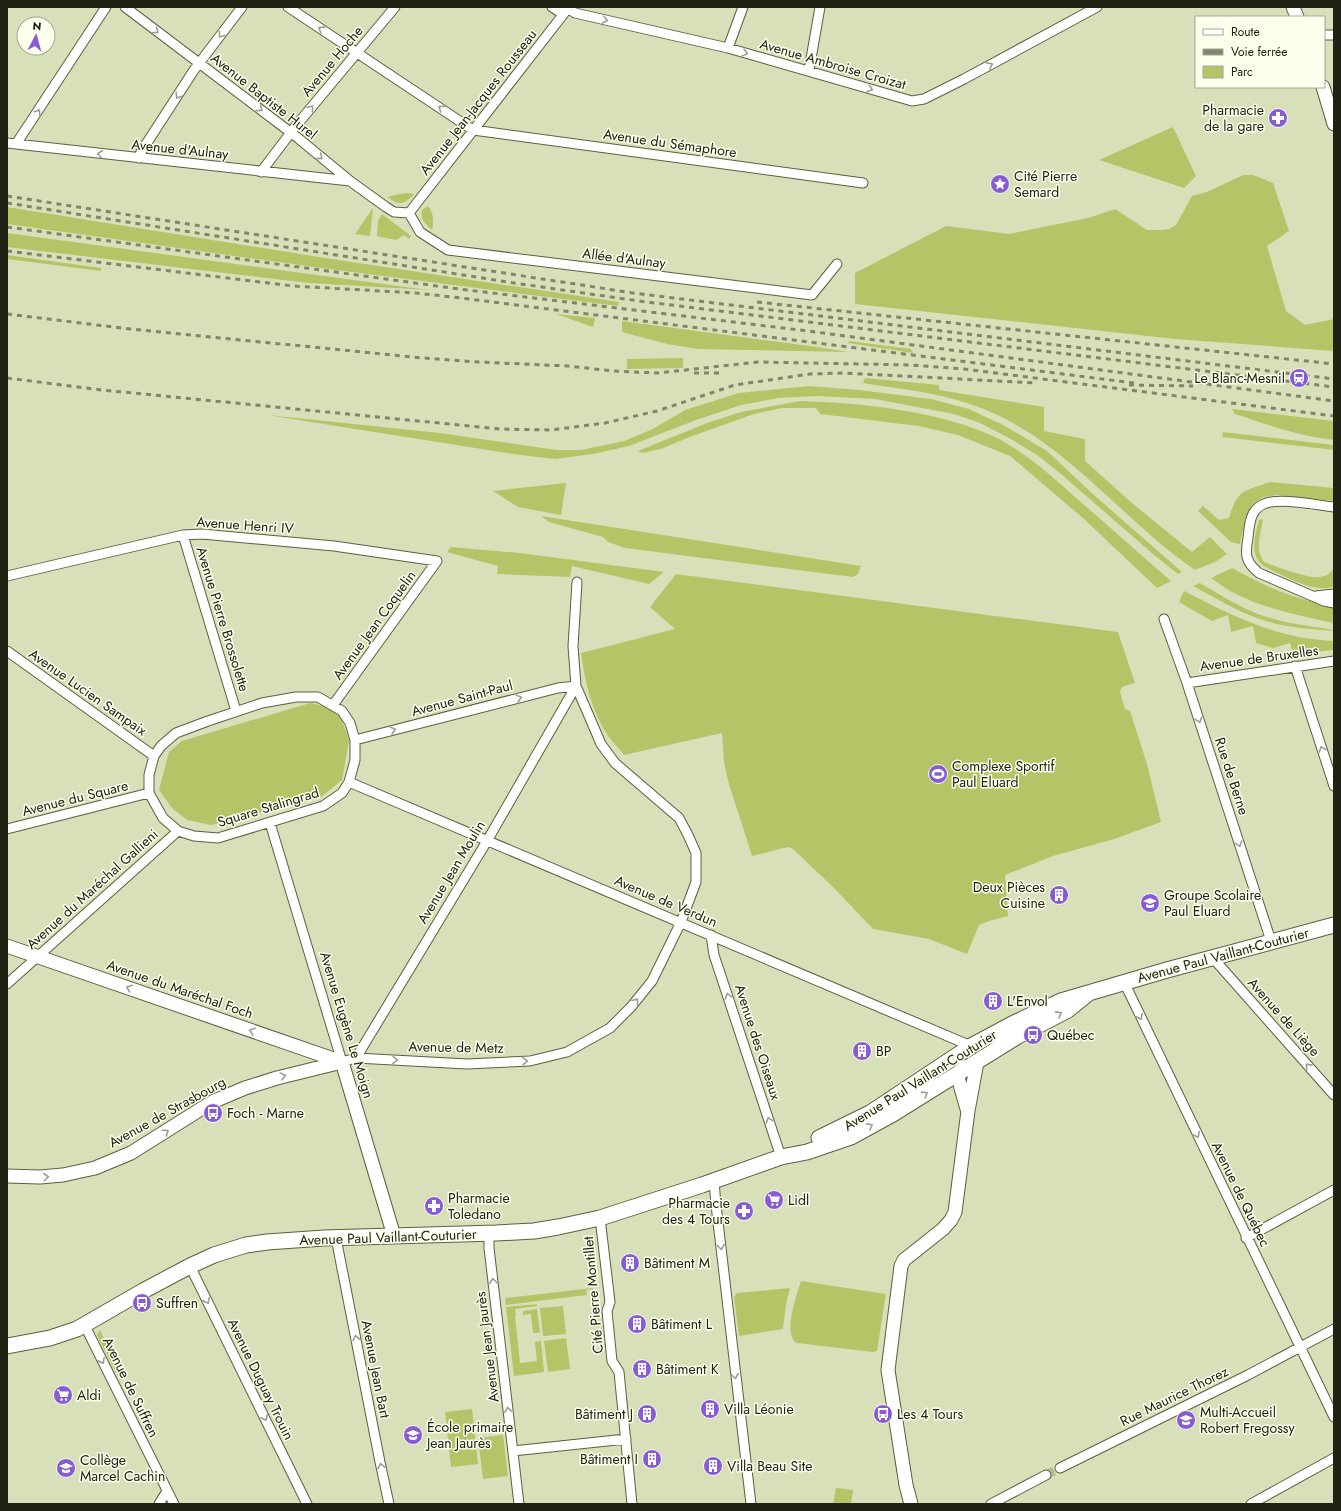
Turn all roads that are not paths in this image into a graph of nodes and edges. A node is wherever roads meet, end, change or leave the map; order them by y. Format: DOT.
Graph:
graph roads {
  1 [pos="106,7"];
  2 [pos="125,7"];
  3 [pos="242,7"];
  4 [pos="288,7"];
  5 [pos="395,7"];
  6 [pos="552,7"];
  7 [pos="743,7"];
  8 [pos="820,7"];
  9 [pos="1097,7"];
  10 [pos="567,10"];
  11 [pos="728,48"];
  12 [pos="357,53"];
  13 [pos="199,63"];
  14 [pos="809,70"];
  15 [pos="1323,88"];
  16 [pos="1334,124"];
  17 [pos="473,130"];
  18 [pos="291,133"];
  19 [pos="12,144"];
  20 [pos="139,158"];
  21 [pos="261,172"];
  22 [pos="350,181"];
  23 [pos="863,183"];
  24 [pos="409,213"];
  25 [pos="837,264"];
  26 [pos="1334,508"];
  27 [pos="183,535"];
  28 [pos="437,561"];
  29 [pos="7,576"];
  30 [pos="577,582"];
  31 [pos="1334,594"];
  32 [pos="1311,596"];
  33 [pos="1334,603"];
  34 [pos="1164,619"];
  35 [pos="7,651"];
  36 [pos="1334,661"];
  37 [pos="1296,666"];
  38 [pos="1187,683"];
  39 [pos="576,686"];
  40 [pos="334,705"];
  41 [pos="236,711"];
  42 [pos="355,740"];
  43 [pos="154,756"];
  44 [pos="349,782"];
  45 [pos="1334,786"];
  46 [pos="149,793"];
  47 [pos="270,823"];
  48 [pos="7,829"];
  49 [pos="178,831"];
  50 [pos="487,841"];
  51 [pos="681,922"];
  52 [pos="1334,925"];
  53 [pos="712,935"];
  54 [pos="1271,942"];
  55 [pos="7,946"];
  56 [pos="38,956"];
  57 [pos="1212,957"];
  58 [pos="1124,982"];
  59 [pos="7,984"];
  60 [pos="1089,993"];
  61 [pos="319,1054"];
  62 [pos="974,1054"];
  63 [pos="356,1058"];
  64 [pos="342,1062"];
  65 [pos="318,1068"];
  66 [pos="957,1074"];
  67 [pos="1334,1095"];
  68 [pos="968,1111"];
  69 [pos="781,1157"];
  70 [pos="7,1176"];
  71 [pos="714,1181"];
  72 [pos="1334,1190"];
  73 [pos="600,1218"];
  74 [pos="489,1234"];
  75 [pos="394,1236"];
  76 [pos="336,1238"];
  77 [pos="1246,1238"];
  78 [pos="190,1266"];
  79 [pos="85,1326"];
  80 [pos="1334,1329"];
  81 [pos="7,1346"];
  82 [pos="1300,1347"];
  83 [pos="1334,1417"];
  84 [pos="626,1439"];
  85 [pos="513,1451"];
  86 [pos="1334,1458"];
  87 [pos="1060,1468"];
  88 [pos="1046,1475"];
  89 [pos="906,1485"];
  90 [pos="167,1491"];
  91 [pos="1009,1501"];
  92 [pos="159,1504"];
  93 [pos="174,1504"];
  94 [pos="307,1504"];
  95 [pos="389,1504"];
  96 [pos="520,1504"];
  97 [pos="632,1504"];
  98 [pos="752,1504"];
  99 [pos="906,1504"];
  100 [pos="910,1504"];
  101 [pos="991,1504"];
  102 [pos="1250,1504"];
  19 -- 1 [label="street, one-way"];
  2 -- 13 [label="street, Avenue Baptiste Hurel, one-way"];
  3 -- 13 [label="street, one-way"];
  12 -- 4 [label="street, one-way"];
  5 -- 12 [label="street, Avenue Hoche"];
  6 -- 10 [label="street, Avenue Ambroise Croizat"];
  7 -- 11 [label="street"];
  8 -- 14 [label="street"];
  14 -- 9 [label="street, Avenue Ambroise Croizat, one-way"];
  10 -- 11 [label="street, Avenue Ambroise Croizat, one-way"];
  10 -- 17 [label="street, Avenue Jean-Jacques Rousseau"];
  11 -- 14 [label="street, Avenue Ambroise Croizat, one-way"];
  17 -- 12 [label="street, one-way"];
  18 -- 12 [label="street, Avenue Hoche, one-way"];
  13 -- 18 [label="street, Avenue Baptiste Hurel, one-way"];
  13 -- 20 [label="street, one-way"];
  15 -- 16 [label="street"];
  17 -- 23 [label="street, Avenue du Sémaphore"];
  17 -- 24 [label="street, Avenue Jean-Jacques Rousseau"];
  18 -- 21 [label="street, Avenue Hoche"];
  18 -- 22 [label="street, Avenue Baptiste Hurel, one-way"];
  20 -- 19 [label="street, Avenue d'Aulnay, one-way"];
  20 -- 21 [label="street, Avenue d'Aulnay"];
  21 -- 22 [label="street, Avenue d'Aulnay"];
  22 -- 24 [label="street, Avenue Baptiste Hurel"];
  24 -- 25 [label="street, Allée d'Aulnay"];
  26 -- 32 [label="street"];
  27 -- 28 [label="street, Avenue Henri IV"];
  27 -- 29 [label="street, Avenue Henri IV"];
  27 -- 41 [label="street, Avenue Pierre Brossolette"];
  28 -- 40 [label="street, Avenue Jean Coquelin"];
  30 -- 39 [label="street, Avenue de Metz"];
  31 -- 32 [label="street"];
  32 -- 33 [label="street"];
  34 -- 38 [label="street, Rue de Berne"];
  35 -- 43 [label="street, Avenue Lucien Sampaix"];
  36 -- 37 [label="street, Avenue de Bruxelles"];
  37 -- 38 [label="street, Avenue de Bruxelles"];
  45 -- 37 [label="street, one-way"];
  38 -- 54 [label="street, Rue de Berne, one-way"];
  42 -- 39 [label="street, Avenue Saint-Paul, one-way"];
  39 -- 50 [label="street, Avenue Jean Moulin"];
  39 -- 51 [label="street, Avenue de Metz"];
  40 -- 41 [label="street, Square Stalingrad"];
  40 -- 42 [label="street, Square Stalingrad"];
  41 -- 43 [label="street, Square Stalingrad"];
  42 -- 44 [label="street, Square Stalingrad"];
  43 -- 46 [label="street, Square Stalingrad"];
  44 -- 47 [label="street, Square Stalingrad"];
  44 -- 50 [label="street, Avenue de Verdun"];
  46 -- 48 [label="street, Avenue du Square"];
  46 -- 49 [label="street, Square Stalingrad"];
  47 -- 49 [label="street, Square Stalingrad"];
  47 -- 64 [label="street, Avenue Eugène Le Moign"];
  49 -- 56 [label="street, Avenue du Maréchal Gallieni"];
  50 -- 51 [label="street, Avenue de Verdun"];
  50 -- 63 [label="street, Avenue Jean Moulin"];
  51 -- 53 [label="street, Avenue de Verdun"];
  63 -- 51 [label="street, Avenue de Metz, one-way"];
  52 -- 54 [label="main road, Avenue Paul Vaillant-Couturier"];
  53 -- 62 [label="street, Avenue de Verdun"];
  69 -- 53 [label="street, Avenue des Oiseaux, one-way"];
  54 -- 57 [label="main road, Avenue Paul Vaillant-Couturier"];
  55 -- 56 [label="street, Avenue du Maréchal Foch"];
  56 -- 59 [label="street, Avenue du Maréchal Gallieni"];
  61 -- 56 [label="street, Avenue du Maréchal Foch, one-way"];
  57 -- 58 [label="main road, Avenue Paul Vaillant-Couturier"];
  67 -- 57 [label="street, Avenue de Liège, one-way"];
  58 -- 60 [label="main road, Avenue Paul Vaillant-Couturier"];
  58 -- 77 [label="street, Avenue de Québec, one-way"];
  62 -- 60 [label="main road, Avenue Paul Vaillant-Couturier, one-way"];
  60 -- 62 [label="main road, Avenue Paul Vaillant-Couturier"];
  61 -- 64 [label="street, Avenue du Maréchal Foch"];
  61 -- 65 [label="street"];
  62 -- 66 [label="main road, Avenue Paul Vaillant-Couturier"];
  62 -- 68 [label="street"];
  62 -- 69 [label="main road, Avenue Paul Vaillant-Couturier"];
  63 -- 64 [label="street"];
  64 -- 65 [label="street, Avenue de Strasbourg"];
  64 -- 75 [label="street, Avenue Eugène Le Moign"];
  70 -- 65 [label="street, Avenue de Strasbourg, one-way"];
  66 -- 68 [label="street"];
  69 -- 66 [label="main road, Avenue Paul Vaillant-Couturier, one-way"];
  68 -- 89 [label="street"];
  69 -- 71 [label="main road, Avenue Paul Vaillant-Couturier"];
  71 -- 73 [label="main road, Avenue Paul Vaillant-Couturier"];
  71 -- 98 [label="street, one-way"];
  72 -- 77 [label="street"];
  73 -- 74 [label="main road, Avenue Paul Vaillant-Couturier"];
  73 -- 84 [label="street, Cité Pierre Montillet"];
  74 -- 75 [label="main road, Avenue Paul Vaillant-Couturier"];
  85 -- 74 [label="street, Avenue Jean Jaurès, one-way"];
  75 -- 76 [label="main road, Avenue Paul Vaillant-Couturier"];
  76 -- 78 [label="main road, Avenue Paul Vaillant-Couturier"];
  95 -- 76 [label="street, Avenue Jean Bart, one-way"];
  77 -- 82 [label="street, Avenue de Québec"];
  78 -- 79 [label="main road, Avenue Paul Vaillant-Couturier"];
  78 -- 94 [label="street, Avenue Duguay Trouin, one-way"];
  79 -- 81 [label="main road, Avenue Paul Vaillant-Couturier"];
  79 -- 90 [label="street, Avenue de Suffren, one-way"];
  80 -- 82 [label="street, Rue Maurice Thorez"];
  82 -- 83 [label="street, Avenue de Québec"];
  82 -- 87 [label="street, Rue Maurice Thorez"];
  84 -- 85 [label="street"];
  84 -- 97 [label="street, Cité Pierre Montillet"];
  85 -- 96 [label="street, Avenue Jean Jaurès"];
  86 -- 102 [label="street"];
  88 -- 91 [label="street"];
  89 -- 99 [label="street"];
  89 -- 100 [label="street"];
  90 -- 92 [label="street"];
  90 -- 93 [label="street, Avenue de Suffren"];
  91 -- 101 [label="street"];
}
